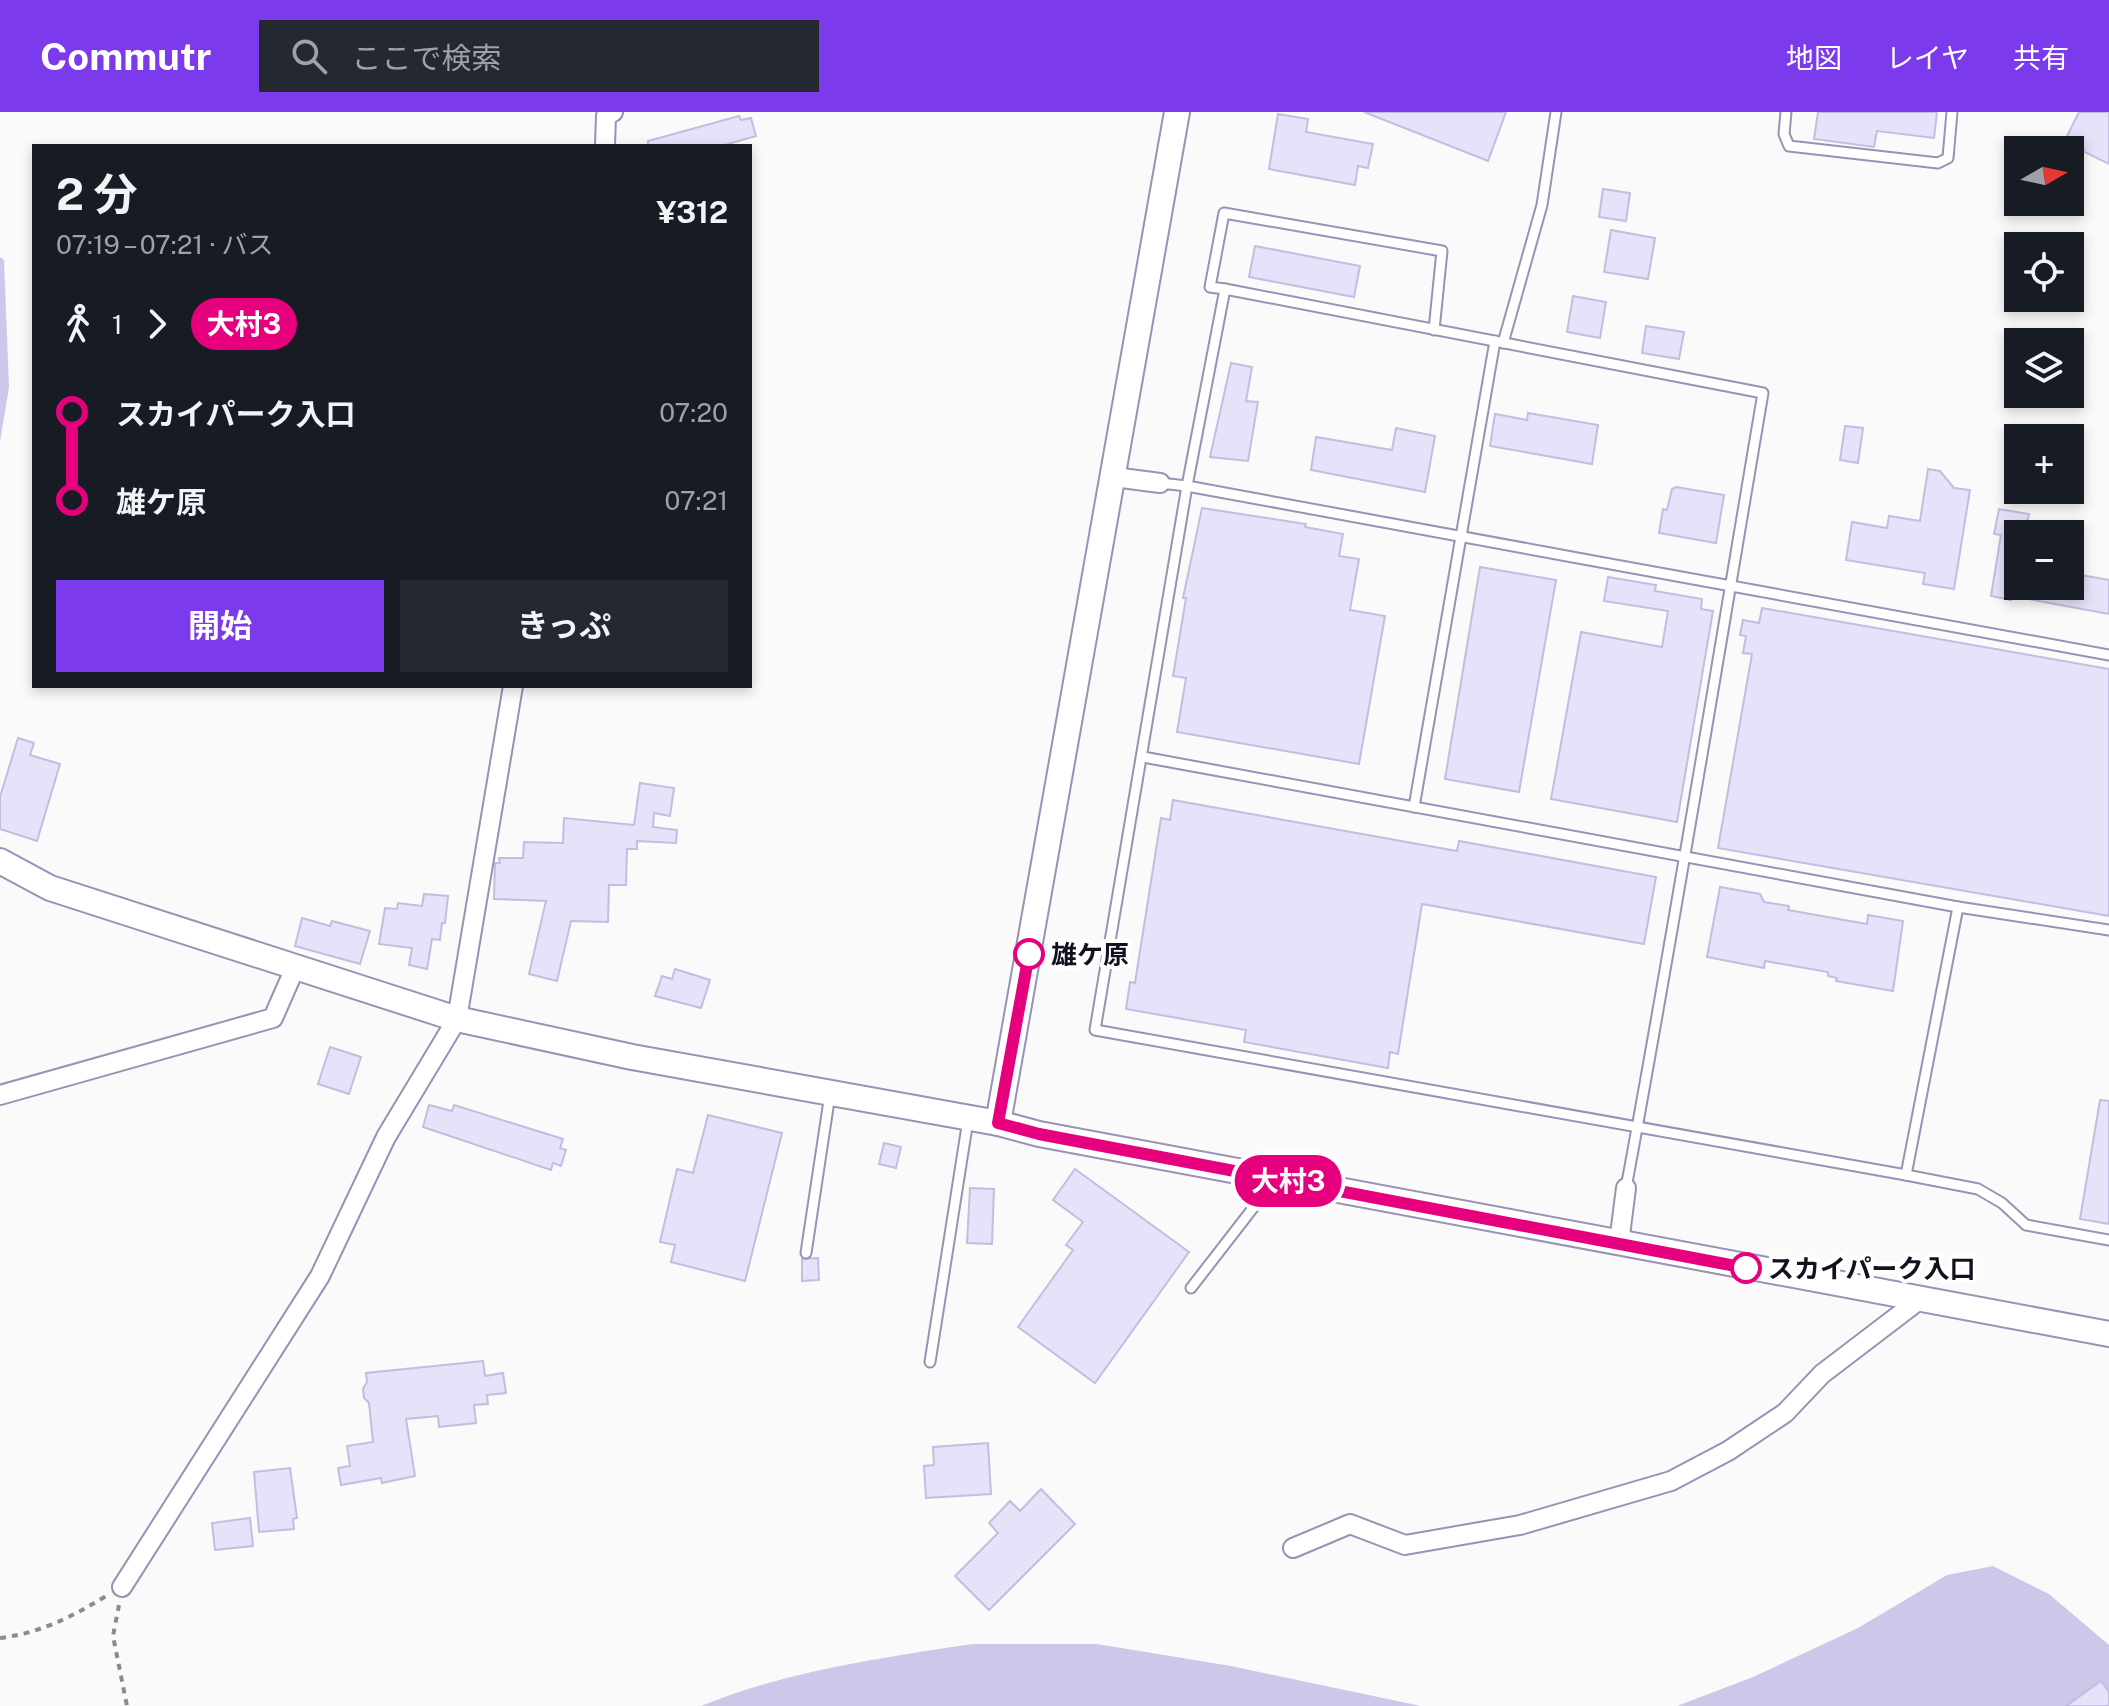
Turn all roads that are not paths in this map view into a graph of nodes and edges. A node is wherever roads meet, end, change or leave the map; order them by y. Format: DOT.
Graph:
graph roads {
  1 [pos="613,112"];
  2 [pos="1177,112"];
  3 [pos="1556,112"];
  4 [pos="1786,112"];
  5 [pos="1952,112"];
  6 [pos="605,144"];
  7 [pos="1225,289"];
  8 [pos="1434,330"];
  9 [pos="1499,342"];
  10 [pos="1114,477"];
  11 [pos="1160,483"];
  12 [pos="1187,486"];
  13 [pos="1459,536"];
  14 [pos="1730,586"];
  15 [pos="2109,655"];
  16 [pos="513,688"];
  17 [pos="1143,757"];
  18 [pos="1414,807"];
  19 [pos="1685,856"];
  20 [pos="0,861"];
  21 [pos="1958,907"];
  22 [pos="2109,930"];
  23 [pos="295,968"];
  24 [pos="457,1019"];
  25 [pos="830,1094"];
  26 [pos="0,1095"];
  27 [pos="968,1118"];
  28 [pos="998,1123"];
  29 [pos="1637,1129"];
  30 [pos="1906,1175"];
  31 [pos="1265,1177"];
  32 [pos="1626,1188"];
  33 [pos="2109,1240"];
  34 [pos="1619,1243"];
  35 [pos="806,1253"];
  36 [pos="1191,1288"];
  37 [pos="1919,1300"];
  38 [pos="2109,1334"];
  39 [pos="930,1362"];
  40 [pos="1293,1548"];
  41 [pos="122,1587"];
  1 -- 6 [label="street"];
  2 -- 10 [label="street"];
  3 -- 9 [label="lane"];
  4 -- 5 [label="lane"];
  7 -- 8 [label="lane"];
  7 -- 8 [label="lane"];
  7 -- 12 [label="lane"];
  8 -- 9 [label="lane"];
  9 -- 13 [label="lane"];
  9 -- 14 [label="lane"];
  10 -- 11 [label="street"];
  10 -- 28 [label="street"];
  11 -- 12 [label="lane"];
  12 -- 13 [label="lane"];
  12 -- 17 [label="lane"];
  13 -- 14 [label="lane"];
  13 -- 18 [label="lane"];
  14 -- 15 [label="lane"];
  14 -- 19 [label="lane"];
  16 -- 24 [label="street"];
  17 -- 18 [label="lane"];
  17 -- 29 [label="lane"];
  18 -- 19 [label="lane"];
  19 -- 21 [label="lane"];
  19 -- 29 [label="lane"];
  20 -- 23 [label="street"];
  21 -- 22 [label="lane"];
  21 -- 30 [label="lane"];
  23 -- 24 [label="street"];
  23 -- 26 [label="street"];
  24 -- 25 [label="street"];
  24 -- 41 [label="street"];
  25 -- 27 [label="street"];
  25 -- 35 [label="lane"];
  27 -- 28 [label="street"];
  27 -- 39 [label="lane"];
  28 -- 31 [label="street"];
  29 -- 30 [label="lane"];
  29 -- 32 [label="lane"];
  30 -- 33 [label="lane"];
  31 -- 34 [label="street"];
  31 -- 36 [label="lane"];
  32 -- 34 [label="street"];
  34 -- 37 [label="street"];
  37 -- 38 [label="street"];
  37 -- 40 [label="street"];
}
